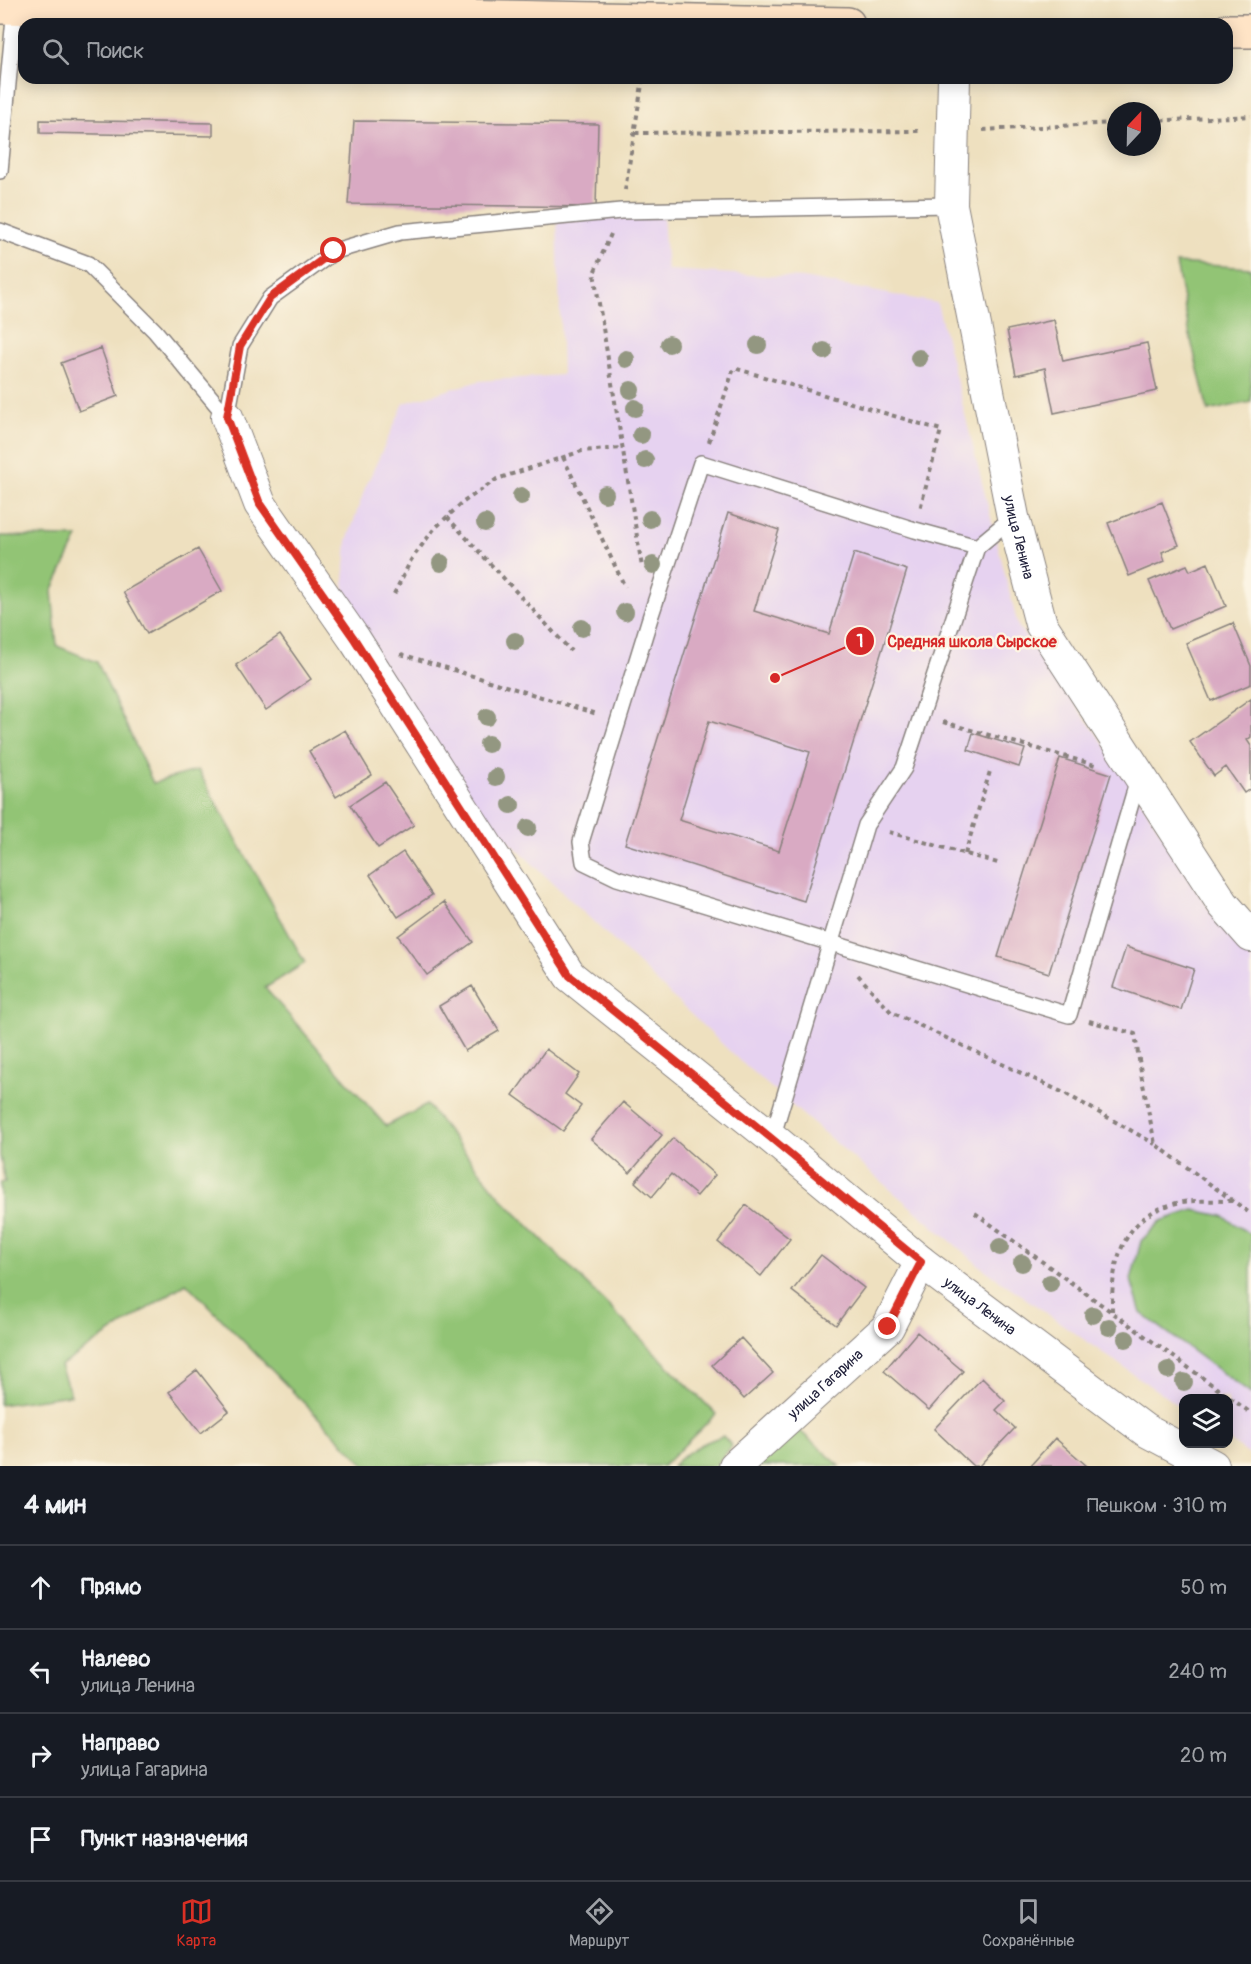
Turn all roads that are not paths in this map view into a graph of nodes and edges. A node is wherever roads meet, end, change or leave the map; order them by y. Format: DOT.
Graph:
graph roads {
  1 [pos="7,7"];
  2 [pos="580,10"];
  3 [pos="733,18"];
  4 [pos="1233,31"];
  5 [pos="1251,32"];
  6 [pos="954,84"];
  7 [pos="0,171"];
  8 [pos="951,206"];
  9 [pos="0,231"];
  10 [pos="227,417"];
  11 [pos="1013,517"];
  12 [pos="977,547"];
  13 [pos="1136,771"];
  14 [pos="1251,936"];
  15 [pos="830,944"];
  16 [pos="771,1138"];
  17 [pos="921,1262"];
  18 [pos="735,1466"];
  19 [pos="1213,1466"];
  1 -- 2 [label="main road"];
  1 -- 7 [label="lane"];
  2 -- 3 [label="main road"];
  4 -- 5 [label="main road"];
  6 -- 8 [label="street, улица Ленина"];
  8 -- 10 [label="lane"];
  8 -- 11 [label="street, улица Ленина"];
  9 -- 10 [label="lane"];
  10 -- 16 [label="street, улица Ленина"];
  11 -- 12 [label="lane"];
  11 -- 13 [label="street, улица Ленина"];
  12 -- 15 [label="lane"];
  12 -- 15 [label="lane"];
  13 -- 14 [label="street, улица Ленина"];
  13 -- 15 [label="lane"];
  15 -- 16 [label="lane"];
  16 -- 17 [label="street, улица Ленина"];
  17 -- 18 [label="street, улица Гагарина"];
  17 -- 19 [label="street, улица Ленина"];
}
